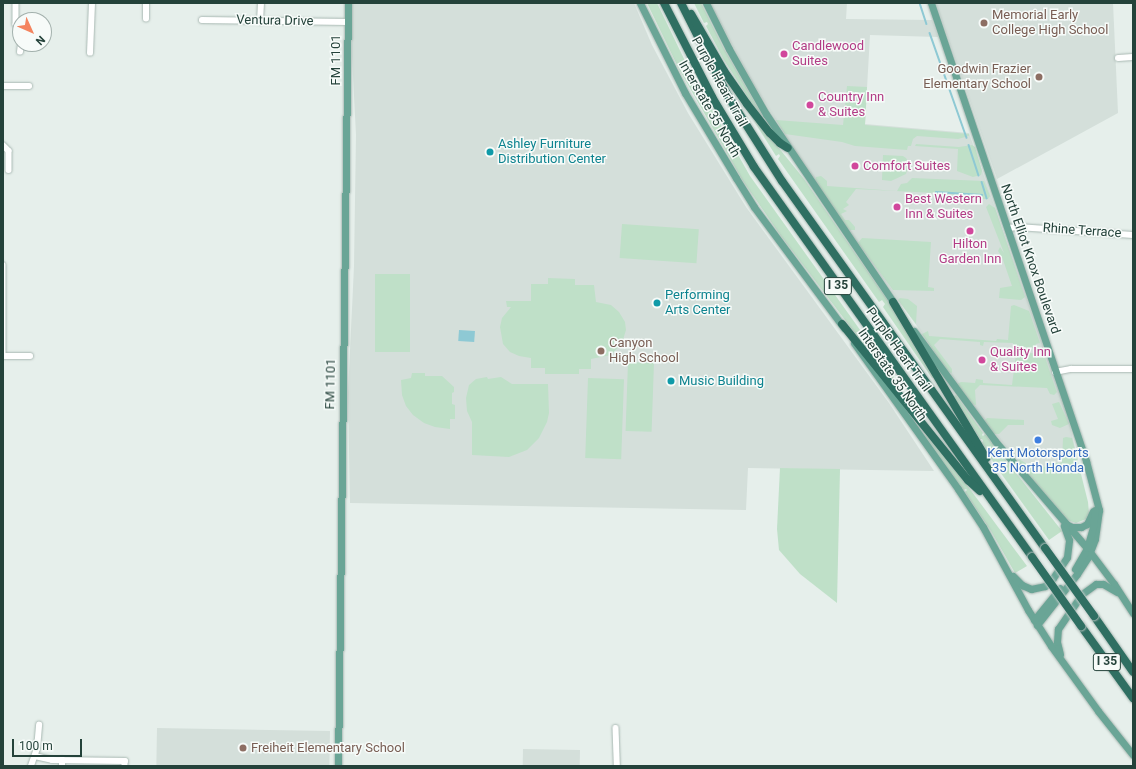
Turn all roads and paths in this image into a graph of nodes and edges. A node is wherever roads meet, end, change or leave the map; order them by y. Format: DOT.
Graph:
graph roads {
  1 [pos="92,3"];
  2 [pos="146,3"];
  3 [pos="261,3"];
  4 [pos="348,3"];
  5 [pos="640,3"];
  6 [pos="664,3"];
  7 [pos="682,3"];
  8 [pos="706,3"];
  9 [pos="931,3"];
  10 [pos="146,19"];
  11 [pos="202,20"];
  12 [pos="260,22"];
  13 [pos="348,22"];
  14 [pos="90,52"];
  15 [pos="1133,57"];
  16 [pos="1118,58"];
  17 [pos="3,86"];
  18 [pos="29,86"];
  19 [pos="3,145"];
  20 [pos="788,148"];
  21 [pos="9,170"];
  22 [pos="1008,228"];
  23 [pos="1133,235"];
  24 [pos="3,265"];
  25 [pos="893,302"];
  26 [pos="842,324"];
  27 [pos="3,356"];
  28 [pos="30,356"];
  29 [pos="1133,369"];
  30 [pos="1054,372"];
  31 [pos="997,480"];
  32 [pos="992,502"];
  33 [pos="1096,505"];
  34 [pos="1063,522"];
  35 [pos="1088,551"];
  36 [pos="1007,568"];
  37 [pos="1123,597"];
  38 [pos="1133,613"];
  39 [pos="1036,622"];
  40 [pos="1064,664"];
  41 [pos="1133,672"];
  42 [pos="1133,698"];
  43 [pos="39,726"];
  44 [pos="616,728"];
  45 [pos="1133,755"];
  46 [pos="35,756"];
  47 [pos="62,763"];
  48 [pos="125,764"];
  49 [pos="31,766"];
  50 [pos="338,766"];
  51 [pos="616,766"];
  1 -- 14 [label="street"];
  2 -- 10 [label="street"];
  3 -- 12 [label="street"];
  4 -- 13 [label="main road, FM 1101 / FM 1101"];
  5 -- 26 [label="main road, Interstate 35 North"];
  6 -- 32 [label="highway, Purple Heart Trail / I 35"];
  7 -- 20 [label="highway"];
  7 -- 31 [label="highway, Purple Heart Trail / I 35"];
  8 -- 20 [label="main road"];
  9 -- 22 [label="main road, North Elliot Knox Boulevard"];
  11 -- 12 [label="street, Ventura Drive"];
  12 -- 13 [label="street, Ventura Drive"];
  13 -- 50 [label="main road, FM 1101 / FM 1101"];
  15 -- 16 [label="street"];
  17 -- 18 [label="street"];
  19 -- 21 [label="street"];
  20 -- 25 [label="main road"];
  22 -- 23 [label="street, Rhine Terrace"];
  22 -- 30 [label="main road, North Elliot Knox Boulevard"];
  24 -- 27 [label="street"];
  25 -- 31 [label="highway"];
  25 -- 34 [label="main road"];
  26 -- 32 [label="highway"];
  26 -- 36 [label="main road, Interstate 35 North"];
  27 -- 28 [label="street"];
  29 -- 30 [label="street"];
  30 -- 33 [label="main road, North Elliot Knox Boulevard"];
  31 -- 41 [label="highway, Purple Heart Trail / I 35, bridge"];
  32 -- 42 [label="highway, Purple Heart Trail / I 35, bridge"];
  33 -- 34 [label="main road"];
  33 -- 35 [label="main road, North Elliot Knox Boulevard"];
  34 -- 35 [label="main road"];
  34 -- 36 [label="main road"];
  35 -- 37 [label="main road"];
  35 -- 39 [label="main road, North Elliot Knox Boulevard"];
  36 -- 39 [label="main road, Interstate 35 North"];
  37 -- 38 [label="main road"];
  37 -- 40 [label="main road"];
  39 -- 40 [label="main road, Interstate 35 North"];
  40 -- 45 [label="main road, Interstate 35 North"];
  43 -- 46 [label="street"];
  44 -- 51 [label="street"];
  46 -- 47 [label="street"];
  46 -- 49 [label="street"];
  47 -- 48 [label="street"];
}
